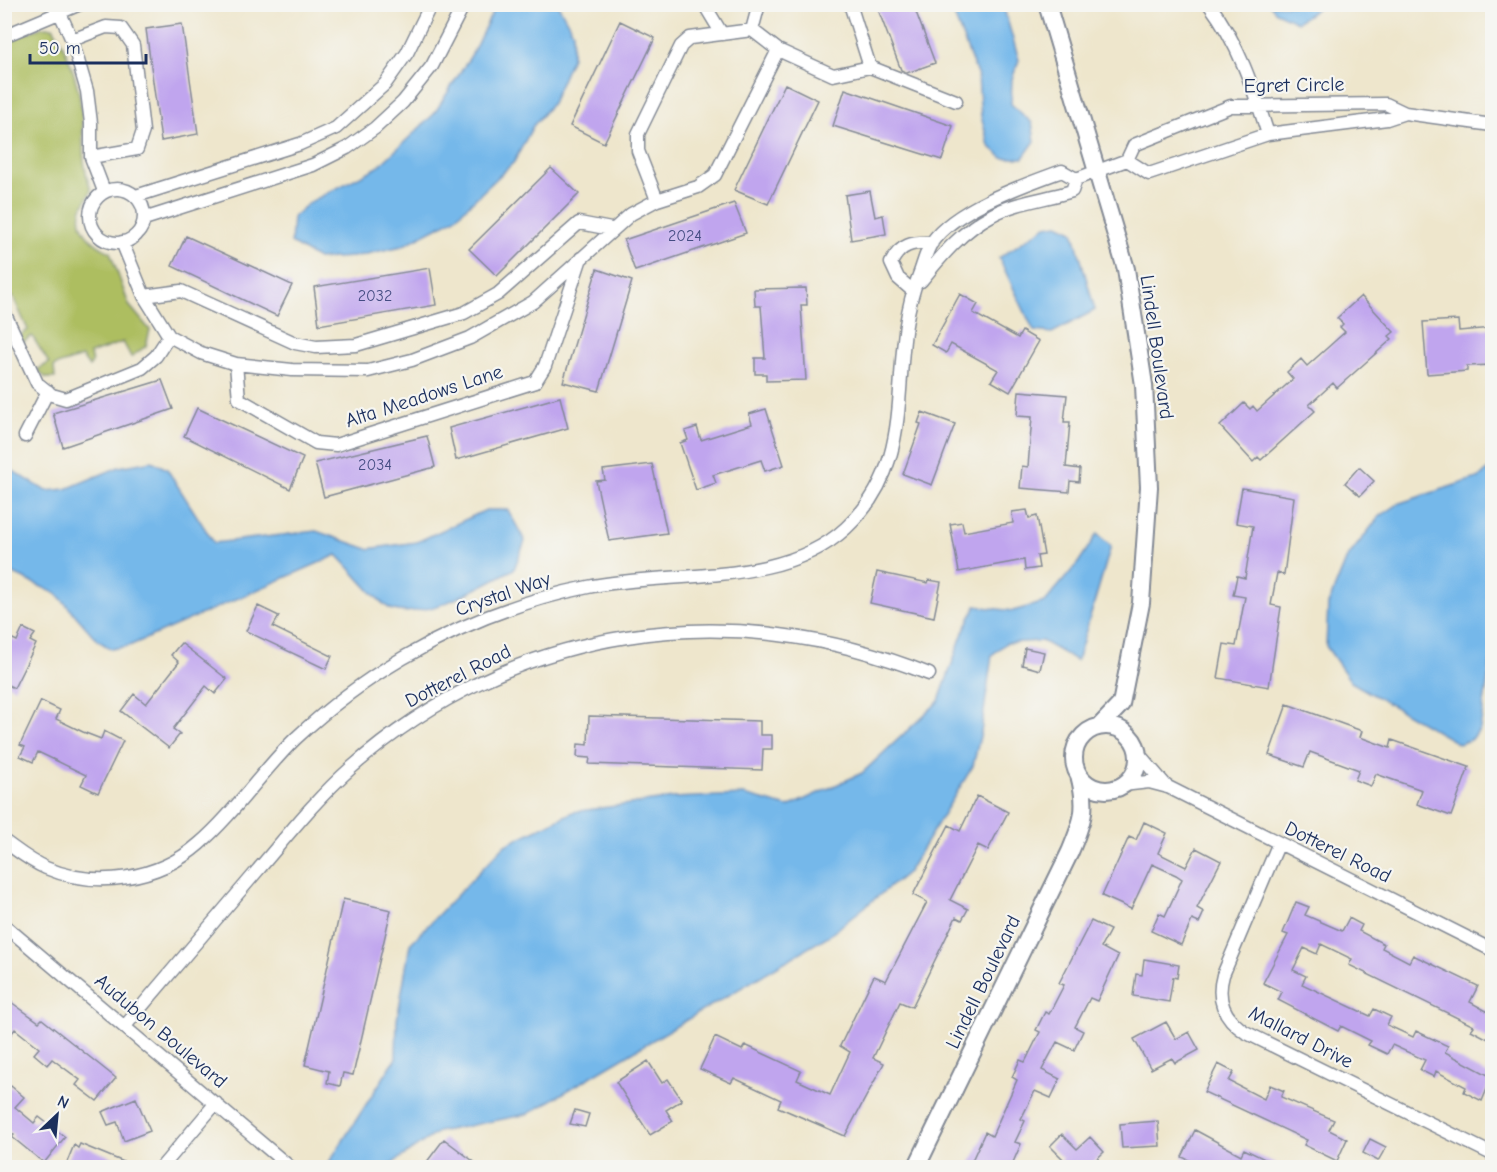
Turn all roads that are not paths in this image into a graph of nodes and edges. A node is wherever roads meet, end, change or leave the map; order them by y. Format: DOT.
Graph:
graph roads {
  1 [pos="80,4"];
  2 [pos="431,4"];
  3 [pos="464,4"];
  4 [pos="704,4"];
  5 [pos="759,4"];
  6 [pos="850,4"];
  7 [pos="1047,4"];
  8 [pos="1209,4"];
  9 [pos="60,13"];
  10 [pos="752,30"];
  11 [pos="722,34"];
  12 [pos="4,36"];
  13 [pos="72,40"];
  14 [pos="778,50"];
  15 [pos="870,67"];
  16 [pos="956,100"];
  17 [pos="1258,104"];
  18 [pos="1405,112"];
  19 [pos="1492,125"];
  20 [pos="1268,134"];
  21 [pos="91,158"];
  22 [pos="1127,160"];
  23 [pos="1099,172"];
  24 [pos="1076,179"];
  25 [pos="104,191"];
  26 [pos="136,196"];
  27 [pos="657,200"];
  28 [pos="144,219"];
  29 [pos="611,229"];
  30 [pos="122,242"];
  31 [pos="932,243"];
  32 [pos="581,257"];
  33 [pos="913,291"];
  34 [pos="144,296"];
  35 [pos="4,312"];
  36 [pos="169,336"];
  37 [pos="236,364"];
  38 [pos="48,391"];
  39 [pos="25,436"];
  40 [pos="929,674"];
  41 [pos="1121,704"];
  42 [pos="1100,726"];
  43 [pos="1135,747"];
  44 [pos="1079,775"];
  45 [pos="1117,787"];
  46 [pos="1168,787"];
  47 [pos="1085,814"];
  48 [pos="4,841"];
  49 [pos="1278,844"];
  50 [pos="4,925"];
  51 [pos="1492,950"];
  52 [pos="125,1026"];
  53 [pos="216,1103"];
  54 [pos="1492,1154"];
  55 [pos="161,1167"];
  56 [pos="291,1167"];
  57 [pos="916,1167"];
  1 -- 9 [label="street"];
  2 -- 26 [label="street"];
  3 -- 28 [label="street"];
  4 -- 11 [label="street"];
  5 -- 10 [label="street"];
  6 -- 15 [label="street"];
  7 -- 23 [label="street, Lindell Boulevard"];
  8 -- 17 [label="street"];
  9 -- 12 [label="street"];
  9 -- 13 [label="street"];
  10 -- 11 [label="street"];
  10 -- 14 [label="street"];
  11 -- 27 [label="street"];
  13 -- 21 [label="street"];
  13 -- 21 [label="street"];
  14 -- 15 [label="street"];
  14 -- 27 [label="street, Alta Meadows Lane"];
  15 -- 16 [label="street"];
  17 -- 18 [label="street, Egret Circle"];
  17 -- 20 [label="street"];
  17 -- 22 [label="street, Egret Circle"];
  18 -- 19 [label="street, Egret Circle"];
  18 -- 20 [label="street, Egret Circle"];
  20 -- 22 [label="street, Egret Circle"];
  21 -- 25 [label="street"];
  22 -- 23 [label="street, Egret Circle"];
  23 -- 24 [label="street, Crystal Way"];
  23 -- 41 [label="street, Lindell Boulevard"];
  24 -- 31 [label="street, Crystal Way"];
  24 -- 33 [label="street, Crystal Way"];
  25 -- 26 [label="street"];
  25 -- 30 [label="street"];
  26 -- 28 [label="street"];
  27 -- 29 [label="street, Alta Meadows Lane"];
  28 -- 30 [label="street"];
  29 -- 32 [label="street, Alta Meadows Lane"];
  29 -- 34 [label="street"];
  30 -- 34 [label="street"];
  31 -- 33 [label="street, Crystal Way"];
  31 -- 33 [label="street"];
  32 -- 37 [label="street, Alta Meadows Lane"];
  32 -- 37 [label="street, Alta Meadows Lane"];
  33 -- 48 [label="street, Crystal Way"];
  34 -- 36 [label="street"];
  35 -- 38 [label="street"];
  36 -- 37 [label="street, Alta Meadows Lane"];
  36 -- 38 [label="street"];
  38 -- 39 [label="street"];
  40 -- 52 [label="street, Dotterel Road"];
  41 -- 42 [label="street"];
  41 -- 43 [label="street, Lindell Boulevard"];
  42 -- 43 [label="street"];
  42 -- 44 [label="street"];
  43 -- 45 [label="street"];
  43 -- 46 [label="street, Dotterel Road"];
  44 -- 45 [label="street"];
  44 -- 47 [label="street, Lindell Boulevard"];
  45 -- 46 [label="street, Dotterel Road"];
  45 -- 47 [label="street, Lindell Boulevard"];
  46 -- 49 [label="street, Dotterel Road"];
  47 -- 57 [label="street, Lindell Boulevard"];
  49 -- 51 [label="street, Dotterel Road"];
  49 -- 54 [label="street, Mallard Drive"];
  50 -- 52 [label="street, Audubon Boulevard"];
  52 -- 53 [label="street, Audubon Boulevard"];
  53 -- 55 [label="street"];
  53 -- 56 [label="street, Audubon Boulevard"];
}
